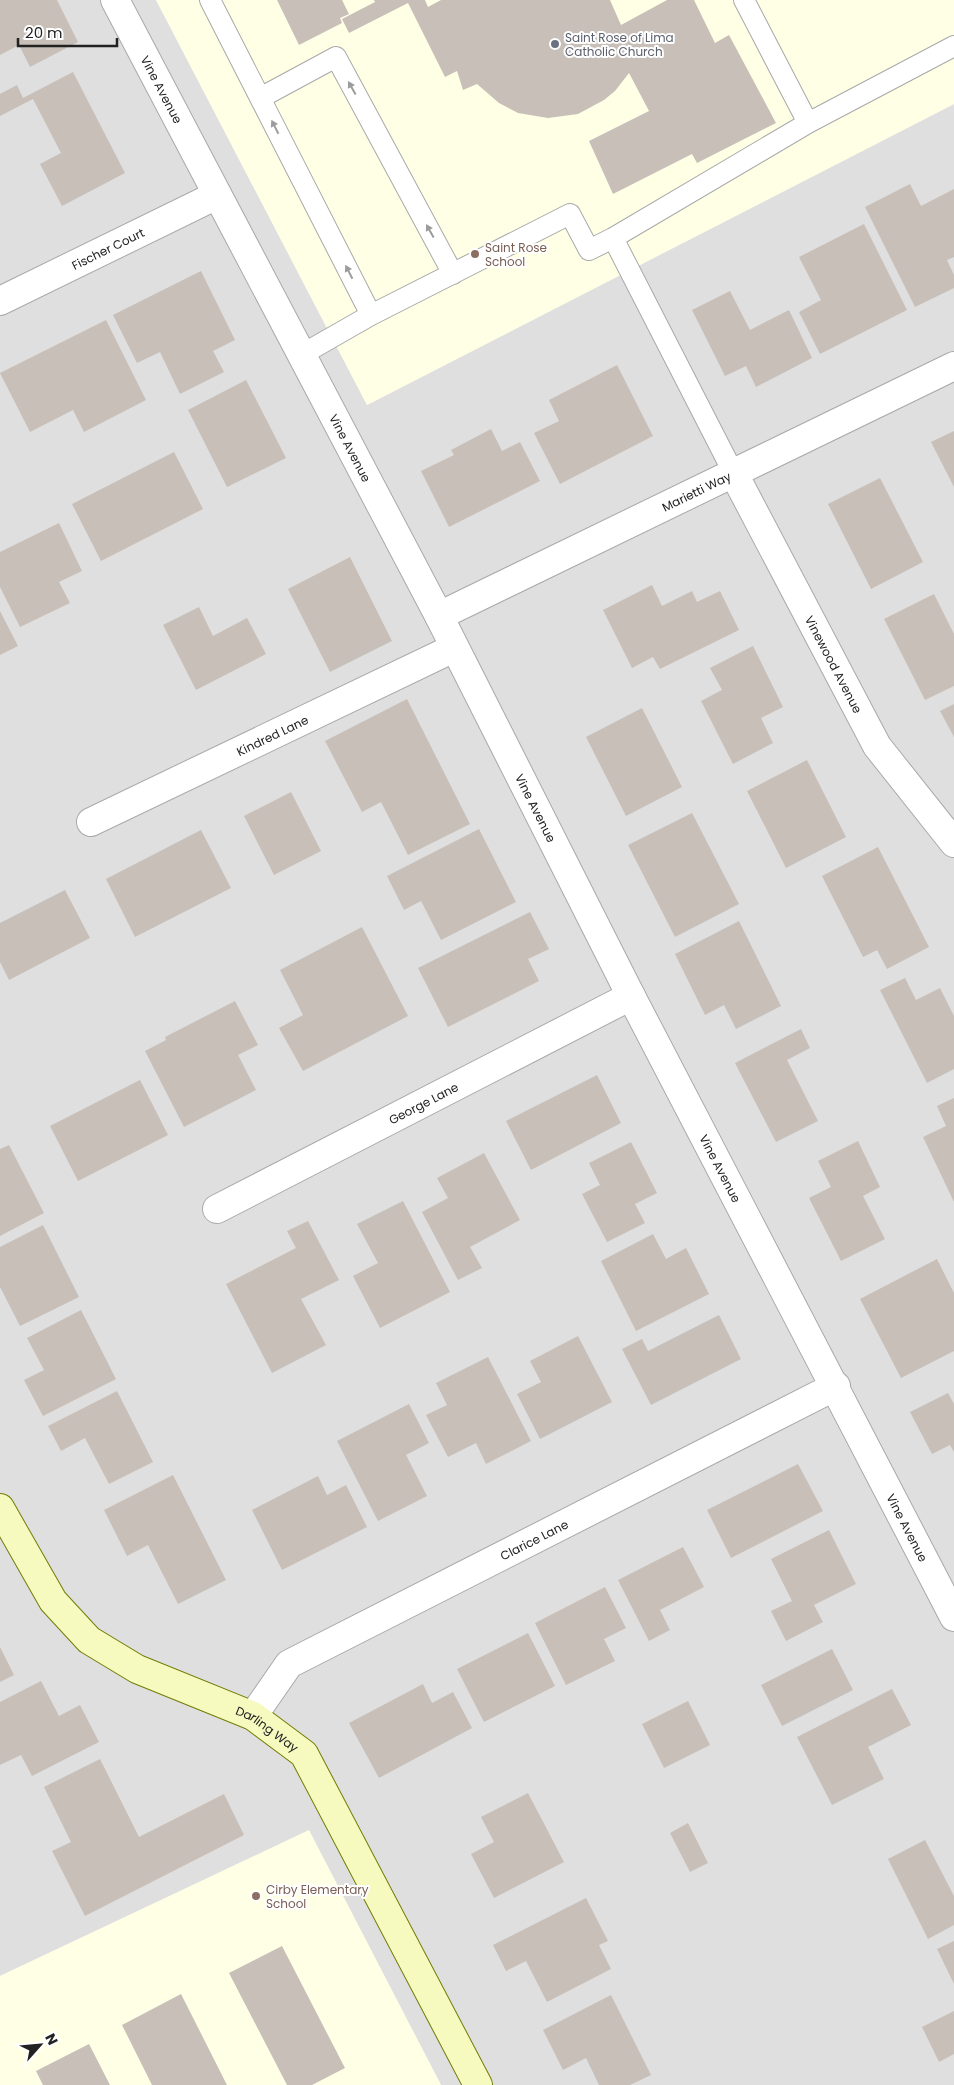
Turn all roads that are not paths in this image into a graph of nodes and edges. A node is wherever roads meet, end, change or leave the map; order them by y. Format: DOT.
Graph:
graph roads {
  1 [pos="115,0"];
  2 [pos="210,0"];
  3 [pos="744,0"];
  4 [pos="954,46"];
  5 [pos="260,98"];
  6 [pos="808,123"];
  7 [pos="217,195"];
  8 [pos="613,238"];
  9 [pos="453,274"];
  10 [pos="0,301"];
  11 [pos="371,315"];
  12 [pos="301,355"];
  13 [pos="954,366"];
  14 [pos="734,474"];
  15 [pos="439,616"];
  16 [pos="454,648"];
  17 [pos="91,822"];
  18 [pos="954,843"];
  19 [pos="631,996"];
  20 [pos="217,1209"];
  21 [pos="836,1386"];
  22 [pos="0,1508"];
  23 [pos="945,1578"];
  24 [pos="954,1617"];
  25 [pos="253,1716"];
  26 [pos="478,2085"];
  1 -- 7 [label="street, Vine Avenue"];
  2 -- 5 [label="lane"];
  3 -- 6 [label="lane"];
  4 -- 6 [label="lane"];
  9 -- 5 [label="lane, one-way"];
  11 -- 5 [label="lane, one-way"];
  6 -- 8 [label="lane"];
  7 -- 10 [label="street, Fischer Court"];
  7 -- 12 [label="street, Vine Avenue"];
  8 -- 9 [label="lane"];
  8 -- 14 [label="lane"];
  9 -- 11 [label="lane"];
  11 -- 12 [label="lane"];
  12 -- 15 [label="street, Vine Avenue"];
  13 -- 14 [label="street, Marietti Way"];
  14 -- 15 [label="street, Marietti Way"];
  14 -- 18 [label="street, Vinewood Avenue"];
  15 -- 16 [label="street, Vine Avenue"];
  16 -- 17 [label="street, Kindred Lane"];
  16 -- 19 [label="street, Vine Avenue"];
  19 -- 20 [label="street, George Lane"];
  19 -- 21 [label="street, Vine Avenue"];
  21 -- 23 [label="street, Vine Avenue"];
  21 -- 25 [label="street, Clarice Lane"];
  22 -- 25 [label="street, Darling Way"];
  23 -- 24 [label="street, Vine Avenue"];
  25 -- 26 [label="street, Darling Way"];
}
